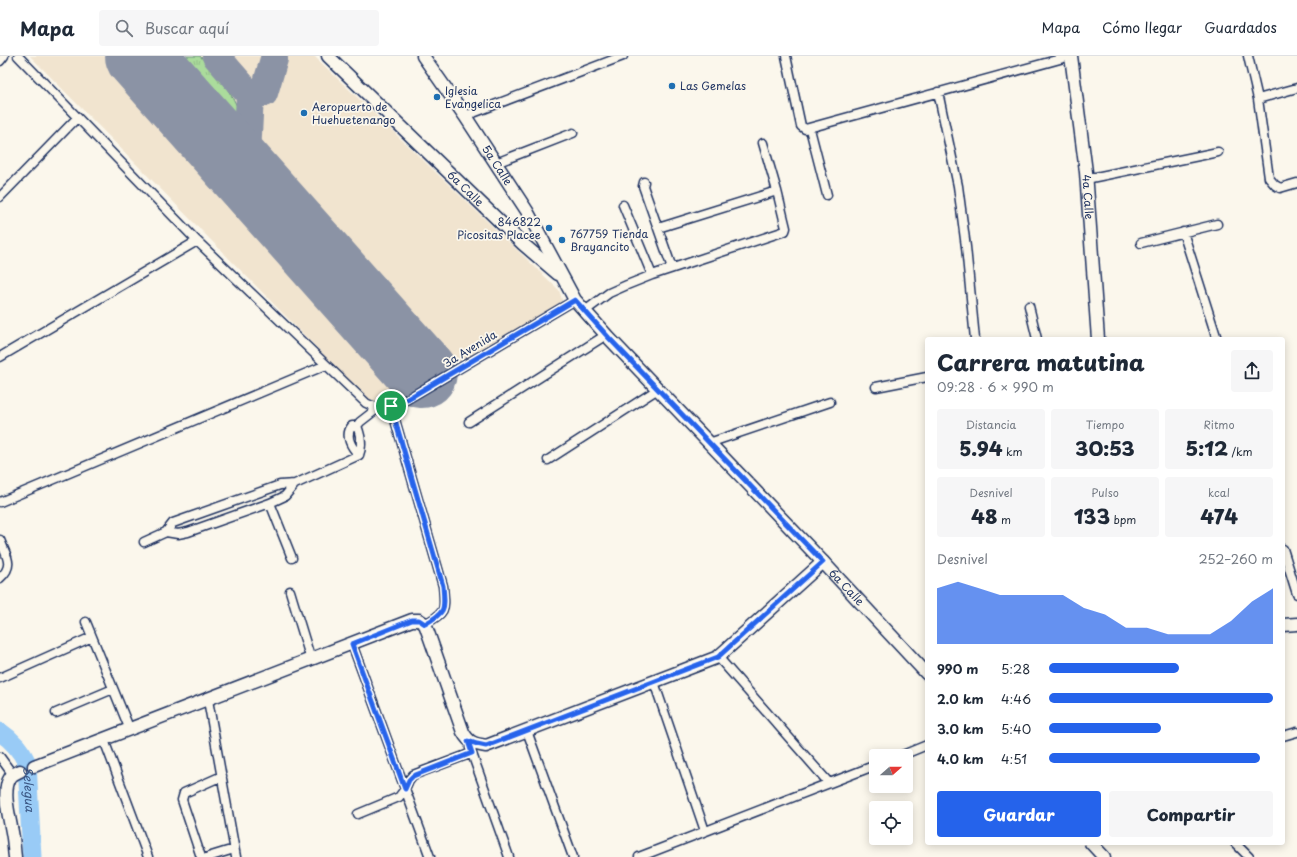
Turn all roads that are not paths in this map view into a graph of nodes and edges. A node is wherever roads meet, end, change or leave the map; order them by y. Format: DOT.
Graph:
graph roads {
  1 [pos="4,56"];
  2 [pos="18,56"];
  3 [pos="328,56"];
  4 [pos="423,56"];
  5 [pos="623,56"];
  6 [pos="786,56"];
  7 [pos="1071,56"];
  8 [pos="1248,56"];
  9 [pos="0,61"];
  10 [pos="1297,88"];
  11 [pos="938,92"];
  12 [pos="1258,99"];
  13 [pos="465,116"];
  14 [pos="78,118"];
  15 [pos="810,129"];
  16 [pos="573,133"];
  17 [pos="763,143"];
  18 [pos="1218,152"];
  19 [pos="496,163"];
  20 [pos="1086,179"];
  21 [pos="644,182"];
  22 [pos="1297,183"];
  23 [pos="777,192"];
  24 [pos="827,195"];
  25 [pos="0,197"];
  26 [pos="623,204"];
  27 [pos="1217,224"];
  28 [pos="658,228"];
  29 [pos="1183,232"];
  30 [pos="196,241"];
  31 [pos="1141,243"];
  32 [pos="672,268"];
  33 [pos="652,275"];
  34 [pos="564,279"];
  35 [pos="575,300"];
  36 [pos="1029,306"];
  37 [pos="585,311"];
  38 [pos="606,335"];
  39 [pos="975,337"];
  40 [pos="1037,337"];
  41 [pos="1098,337"];
  42 [pos="1216,337"];
  43 [pos="0,357"];
  44 [pos="326,365"];
  45 [pos="925,377"];
  46 [pos="876,387"];
  47 [pos="658,389"];
  48 [pos="830,402"];
  49 [pos="391,406"];
  50 [pos="375,407"];
  51 [pos="469,422"];
  52 [pos="357,426"];
  53 [pos="709,443"];
  54 [pos="359,455"];
  55 [pos="548,460"];
  56 [pos="294,484"];
  57 [pos="0,502"];
  58 [pos="270,503"];
  59 [pos="166,532"];
  60 [pos="0,540"];
  61 [pos="144,542"];
  62 [pos="1285,555"];
  63 [pos="292,558"];
  64 [pos="823,562"];
  65 [pos="0,578"];
  66 [pos="290,591"];
  67 [pos="1297,594"];
  68 [pos="86,622"];
  69 [pos="425,624"];
  70 [pos="1297,624"];
  71 [pos="1285,625"];
  72 [pos="92,637"];
  73 [pos="352,644"];
  74 [pos="718,657"];
  75 [pos="311,660"];
  76 [pos="925,672"];
  77 [pos="0,678"];
  78 [pos="654,682"];
  79 [pos="113,689"];
  80 [pos="208,700"];
  81 [pos="56,713"];
  82 [pos="130,730"];
  83 [pos="527,731"];
  84 [pos="1297,732"];
  85 [pos="1285,735"];
  86 [pos="104,740"];
  87 [pos="468,741"];
  88 [pos="925,746"];
  89 [pos="913,751"];
  90 [pos="472,753"];
  91 [pos="0,757"];
  92 [pos="34,766"];
  93 [pos="869,768"];
  94 [pos="17,773"];
  95 [pos="222,776"];
  96 [pos="829,783"];
  97 [pos="405,789"];
  98 [pos="358,814"];
  99 [pos="705,832"];
  100 [pos="1093,845"];
  101 [pos="1237,845"];
  102 [pos="235,853"];
  103 [pos="15,857"];
  104 [pos="148,857"];
  105 [pos="201,857"];
  106 [pos="208,857"];
  107 [pos="430,857"];
  108 [pos="509,857"];
  109 [pos="573,857"];
  110 [pos="639,857"];
  111 [pos="1104,857"];
  112 [pos="1248,857"];
  1 -- 9 [label="street"];
  2 -- 14 [label="street"];
  3 -- 34 [label="street, 6a Calle"];
  4 -- 13 [label="street, 5a Calle"];
  5 -- 13 [label="street"];
  6 -- 15 [label="street"];
  7 -- 11 [label="street"];
  7 -- 20 [label="street, 4a Calle"];
  8 -- 12 [label="street"];
  10 -- 12 [label="street"];
  11 -- 15 [label="street"];
  11 -- 39 [label="street"];
  12 -- 22 [label="street"];
  13 -- 19 [label="street, 5a Calle"];
  14 -- 25 [label="street"];
  14 -- 30 [label="street"];
  15 -- 24 [label="street"];
  16 -- 19 [label="street"];
  17 -- 23 [label="street"];
  18 -- 20 [label="street"];
  19 -- 34 [label="street, 5a Calle"];
  20 -- 41 [label="street, 4a Calle"];
  21 -- 28 [label="street"];
  23 -- 28 [label="street"];
  23 -- 32 [label="street"];
  26 -- 33 [label="street"];
  27 -- 29 [label="street"];
  28 -- 32 [label="street"];
  29 -- 31 [label="street"];
  29 -- 42 [label="street"];
  30 -- 43 [label="street"];
  30 -- 44 [label="street"];
  32 -- 33 [label="street"];
  33 -- 37 [label="street"];
  34 -- 35 [label="street, 6a Calle"];
  35 -- 37 [label="street, 6a Calle"];
  35 -- 49 [label="street, 3a Avenida"];
  36 -- 40 [label="street"];
  37 -- 38 [label="street, 6a Calle"];
  38 -- 47 [label="street, 6a Calle"];
  38 -- 51 [label="street"];
  44 -- 50 [label="street"];
  44 -- 57 [label="street"];
  45 -- 46 [label="street"];
  47 -- 53 [label="street, 6a Calle"];
  47 -- 55 [label="street"];
  48 -- 53 [label="street"];
  49 -- 50 [label="street, 3a Avenida"];
  49 -- 69 [label="street"];
  50 -- 52 [label="street"];
  52 -- 54 [label="street"];
  52 -- 54 [label="street"];
  53 -- 64 [label="street, 6a Calle"];
  54 -- 56 [label="street"];
  56 -- 58 [label="street"];
  56 -- 59 [label="street"];
  58 -- 59 [label="street"];
  58 -- 63 [label="street"];
  59 -- 61 [label="street"];
  60 -- 65 [label="street"];
  62 -- 67 [label="street"];
  64 -- 74 [label="street"];
  64 -- 76 [label="street, 6a Calle"];
  66 -- 75 [label="street"];
  68 -- 72 [label="street"];
  69 -- 73 [label="street"];
  69 -- 87 [label="street"];
  70 -- 71 [label="street"];
  72 -- 77 [label="street"];
  72 -- 79 [label="street"];
  73 -- 75 [label="street"];
  73 -- 97 [label="street"];
  74 -- 78 [label="street"];
  74 -- 96 [label="street"];
  75 -- 80 [label="street"];
  78 -- 83 [label="street"];
  78 -- 99 [label="street"];
  79 -- 81 [label="street"];
  79 -- 82 [label="street"];
  80 -- 82 [label="street"];
  80 -- 95 [label="street"];
  82 -- 86 [label="street"];
  83 -- 87 [label="street"];
  83 -- 109 [label="street"];
  84 -- 85 [label="street"];
  86 -- 92 [label="street"];
  86 -- 104 [label="street"];
  87 -- 90 [label="street"];
  88 -- 89 [label="street"];
  90 -- 97 [label="street"];
  90 -- 108 [label="street"];
  91 -- 94 [label="street"];
  92 -- 94 [label="street"];
  93 -- 96 [label="street"];
  94 -- 103 [label="street"];
  95 -- 102 [label="street"];
  95 -- 105 [label="street"];
  96 -- 99 [label="street"];
  97 -- 98 [label="street"];
  97 -- 107 [label="street"];
  99 -- 110 [label="street"];
  100 -- 111 [label="street"];
  101 -- 112 [label="street"];
  102 -- 106 [label="street"];
}
